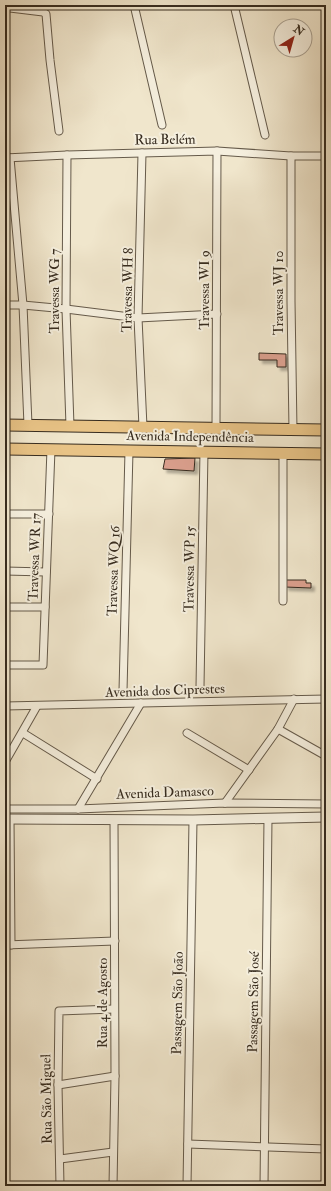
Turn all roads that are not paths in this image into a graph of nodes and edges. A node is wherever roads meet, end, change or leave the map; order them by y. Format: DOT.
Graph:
graph roads {
  1 [pos="6,5"];
  2 [pos="134,5"];
  3 [pos="234,5"];
  4 [pos="162,125"];
  5 [pos="59,131"];
  6 [pos="265,135"];
  7 [pos="217,151"];
  8 [pos="142,153"];
  9 [pos="67,155"];
  10 [pos="291,156"];
  11 [pos="326,156"];
  12 [pos="8,158"];
  13 [pos="5,305"];
  14 [pos="23,305"];
  15 [pos="66,309"];
  16 [pos="217,314"];
  17 [pos="138,318"];
  18 [pos="5,425"];
  19 [pos="28,425"];
  20 [pos="70,426"];
  21 [pos="143,427"];
  22 [pos="216,428"];
  23 [pos="293,430"];
  24 [pos="326,430"];
  25 [pos="5,449"];
  26 [pos="51,449"];
  27 [pos="130,451"];
  28 [pos="204,451"];
  29 [pos="282,453"];
  30 [pos="326,454"];
  31 [pos="5,514"];
  32 [pos="49,514"];
  33 [pos="5,571"];
  34 [pos="46,572"];
  35 [pos="283,601"];
  36 [pos="5,607"];
  37 [pos="45,607"];
  38 [pos="5,665"];
  39 [pos="200,687"];
  40 [pos="123,691"];
  41 [pos="294,699"];
  42 [pos="326,699"];
  43 [pos="141,703"];
  44 [pos="5,706"];
  45 [pos="38,706"];
  46 [pos="278,728"];
  47 [pos="23,733"];
  48 [pos="187,733"];
  49 [pos="326,756"];
  50 [pos="5,762"];
  51 [pos="249,770"];
  52 [pos="97,778"];
  53 [pos="225,803"];
  54 [pos="326,804"];
  55 [pos="5,809"];
  56 [pos="78,809"];
  57 [pos="326,817"];
  58 [pos="268,818"];
  59 [pos="8,819"];
  60 [pos="114,820"];
  61 [pos="193,820"];
  62 [pos="8,894"];
  63 [pos="115,941"];
  64 [pos="8,945"];
  65 [pos="114,1009"];
  66 [pos="115,1076"];
  67 [pos="58,1085"];
  68 [pos="188,1144"];
  69 [pos="265,1147"];
  70 [pos="326,1149"];
  71 [pos="113,1152"];
  72 [pos="60,1159"];
  73 [pos="60,1186"];
  74 [pos="113,1186"];
  75 [pos="188,1186"];
  76 [pos="264,1186"];
  1 -- 5 [label="street"];
  2 -- 4 [label="street"];
  3 -- 6 [label="street"];
  7 -- 8 [label="street, Rua Belém"];
  7 -- 10 [label="street, Rua Belém"];
  7 -- 16 [label="street, Travessa WI 9"];
  8 -- 9 [label="street, Rua Belém"];
  8 -- 17 [label="street, Travessa WH 8"];
  9 -- 12 [label="street, Rua Belém"];
  9 -- 15 [label="street, Travessa WG 7"];
  10 -- 11 [label="street, Rua Belém"];
  10 -- 23 [label="street, Travessa WJ 10"];
  12 -- 14 [label="street"];
  13 -- 14 [label="street"];
  14 -- 15 [label="street"];
  14 -- 19 [label="street"];
  15 -- 17 [label="street"];
  15 -- 20 [label="street, Travessa WG 7"];
  16 -- 17 [label="street"];
  16 -- 22 [label="street, Travessa WI 9"];
  17 -- 21 [label="street, Travessa WH 8"];
  18 -- 19 [label="main road, Avenida Independência"];
  19 -- 20 [label="main road, Avenida Independência"];
  20 -- 21 [label="main road, Avenida Independência"];
  21 -- 22 [label="main road, Avenida Independência"];
  22 -- 23 [label="main road, Avenida Independência"];
  23 -- 24 [label="main road, Avenida Independência"];
  25 -- 26 [label="main road, Avenida Independência"];
  26 -- 27 [label="main road, Avenida Independência"];
  26 -- 32 [label="street, Travessa WR 17"];
  27 -- 28 [label="main road, Avenida Independência"];
  27 -- 40 [label="street, Travessa WQ 16"];
  28 -- 29 [label="main road, Avenida Independência"];
  28 -- 39 [label="street, Travessa WP 15"];
  29 -- 30 [label="main road, Avenida Independência"];
  29 -- 35 [label="street"];
  31 -- 32 [label="street"];
  32 -- 34 [label="street, Travessa WR 17"];
  33 -- 34 [label="street"];
  34 -- 37 [label="street, Travessa WR 17"];
  36 -- 37 [label="street"];
  37 -- 38 [label="street, Travessa WR 17"];
  41 -- 42 [label="street, Avenida dos Ciprestes"];
  41 -- 43 [label="street, Avenida dos Ciprestes"];
  41 -- 46 [label="street"];
  43 -- 45 [label="street, Avenida dos Ciprestes"];
  43 -- 52 [label="street"];
  44 -- 45 [label="street, Avenida dos Ciprestes"];
  45 -- 47 [label="street"];
  46 -- 49 [label="street"];
  46 -- 51 [label="street"];
  47 -- 50 [label="street"];
  47 -- 52 [label="street"];
  48 -- 51 [label="street"];
  51 -- 53 [label="street"];
  52 -- 56 [label="street"];
  53 -- 54 [label="street, Avenida Damasco"];
  53 -- 56 [label="street, Avenida Damasco"];
  55 -- 56 [label="street, Avenida Damasco"];
  57 -- 58 [label="street, Avenida Damasco"];
  58 -- 61 [label="street, Avenida Damasco"];
  58 -- 69 [label="street, Passagem São José"];
  59 -- 60 [label="street, Avenida Damasco"];
  59 -- 62 [label="street"];
  60 -- 61 [label="street, Avenida Damasco"];
  60 -- 63 [label="street, Rua 4 de Agosto"];
  61 -- 68 [label="street, Passagem São João"];
  62 -- 64 [label="street"];
  63 -- 64 [label="street"];
  63 -- 65 [label="street, Rua 4 de Agosto"];
  65 -- 66 [label="street, Rua 4 de Agosto"];
  65 -- 67 [label="street, Rua São Miguel"];
  66 -- 67 [label="street"];
  66 -- 71 [label="street, Rua 4 de Agosto"];
  67 -- 72 [label="street, Rua São Miguel"];
  68 -- 69 [label="street"];
  68 -- 75 [label="street, Passagem São João"];
  69 -- 70 [label="street"];
  69 -- 76 [label="street, Passagem São José"];
  71 -- 72 [label="street"];
  71 -- 74 [label="street, Rua 4 de Agosto"];
  72 -- 73 [label="street, Rua São Miguel"];
}
